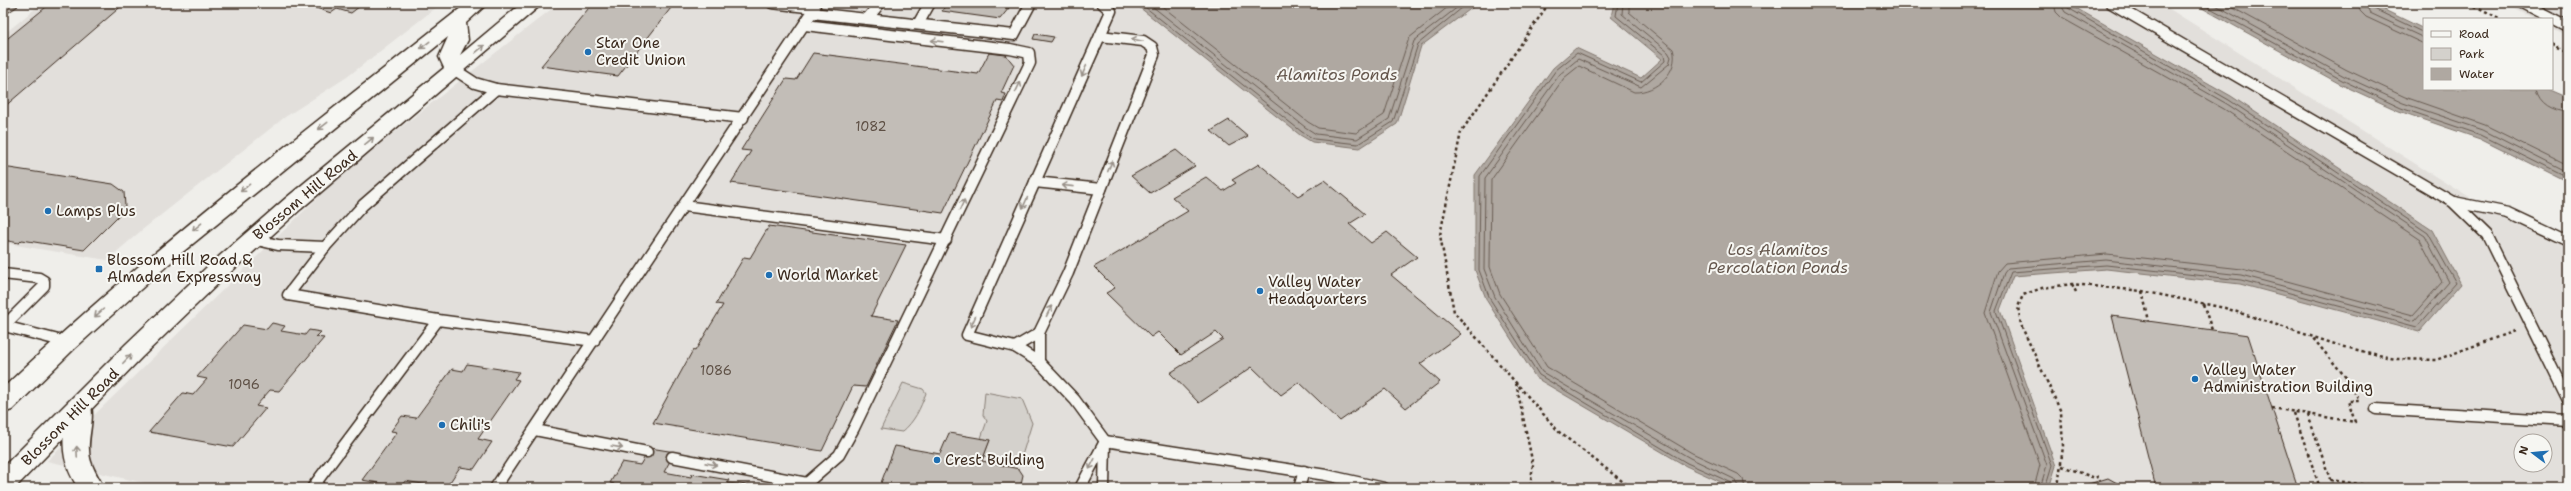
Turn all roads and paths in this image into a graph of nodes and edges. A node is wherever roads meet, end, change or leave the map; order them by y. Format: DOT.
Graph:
graph roads {
  1 [pos="479,3"];
  2 [pos="534,3"];
  3 [pos="772,3"];
  4 [pos="880,3"];
  5 [pos="930,3"];
  6 [pos="1031,3"];
  7 [pos="1102,3"];
  8 [pos="1549,3"];
  9 [pos="2111,3"];
  10 [pos="2470,3"];
  11 [pos="2523,3"];
  12 [pos="812,13"];
  13 [pos="867,18"];
  14 [pos="2498,18"];
  15 [pos="2552,18"];
  16 [pos="2553,18"];
  17 [pos="456,22"];
  18 [pos="918,24"];
  19 [pos="805,25"];
  20 [pos="2568,26"];
  21 [pos="1100,36"];
  22 [pos="2553,44"];
  23 [pos="2568,52"];
  24 [pos="455,70"];
  25 [pos="496,89"];
  26 [pos="743,118"];
  27 [pos="1034,182"];
  28 [pos="1101,189"];
  29 [pos="2453,202"];
  30 [pos="684,206"];
  31 [pos="253,239"];
  32 [pos="946,240"];
  33 [pos="2568,241"];
  34 [pos="325,246"];
  35 [pos="3,274"];
  36 [pos="2072,284"];
  37 [pos="2142,291"];
  38 [pos="2076,292"];
  39 [pos="2203,303"];
  40 [pos="438,320"];
  41 [pos="2149,321"];
  42 [pos="4,327"];
  43 [pos="2532,329"];
  44 [pos="2212,330"];
  45 [pos="1038,333"];
  46 [pos="2312,337"];
  47 [pos="594,341"];
  48 [pos="66,342"];
  49 [pos="1015,347"];
  50 [pos="1039,362"];
  51 [pos="1516,383"];
  52 [pos="2568,400"];
  53 [pos="3,403"];
  54 [pos="80,407"];
  55 [pos="2272,408"];
  56 [pos="2376,409"];
  57 [pos="2294,413"];
  58 [pos="2308,415"];
  59 [pos="2568,421"];
  60 [pos="535,430"];
  61 [pos="1105,441"];
  62 [pos="647,452"];
  63 [pos="672,457"];
  64 [pos="2062,466"];
  65 [pos="1304,472"];
  66 [pos="2102,475"];
  67 [pos="2330,480"];
  68 [pos="3,484"];
  69 [pos="806,486"];
  70 [pos="91,488"];
  71 [pos="312,488"];
  72 [pos="495,488"];
  73 [pos="1080,488"];
  74 [pos="1104,488"];
  75 [pos="1299,488"];
  76 [pos="1384,488"];
  77 [pos="1530,488"];
  78 [pos="1631,488"];
  79 [pos="2058,488"];
  80 [pos="2320,488"];
  81 [pos="2333,488"];
  82 [pos="2388,488"];
  1 -- 17 [label="main road"];
  24 -- 2 [label="main road, Blossom Hill Road, one-way"];
  3 -- 12 [label="lane"];
  4 -- 13 [label="lane"];
  5 -- 18 [label="lane"];
  6 -- 18 [label="lane"];
  7 -- 21 [label="lane"];
  8 -- 51 [label="path"];
  9 -- 29 [label="lane"];
  10 -- 14 [label="path"];
  11 -- 15 [label="lane"];
  12 -- 13 [label="lane"];
  12 -- 19 [label="lane"];
  13 -- 18 [label="lane"];
  16 -- 20 [label="lane"];
  17 -- 24 [label="main road"];
  17 -- 48 [label="main road, one-way"];
  19 -- 26 [label="lane"];
  32 -- 19 [label="lane, one-way"];
  21 -- 27 [label="lane, one-way"];
  28 -- 21 [label="lane, one-way"];
  22 -- 23 [label="path"];
  24 -- 25 [label="lane"];
  31 -- 24 [label="main road, Blossom Hill Road, one-way"];
  25 -- 26 [label="lane"];
  25 -- 34 [label="lane"];
  26 -- 30 [label="lane"];
  28 -- 27 [label="lane, one-way"];
  27 -- 49 [label="lane, one-way"];
  45 -- 28 [label="lane, one-way"];
  29 -- 33 [label="lane"];
  29 -- 43 [label="lane"];
  30 -- 32 [label="lane"];
  30 -- 47 [label="lane"];
  31 -- 34 [label="lane"];
  54 -- 31 [label="main road, Blossom Hill Road, one-way"];
  32 -- 69 [label="lane"];
  34 -- 40 [label="lane"];
  35 -- 42 [label="lane"];
  36 -- 37 [label="path"];
  36 -- 38 [label="path"];
  36 -- 64 [label="path"];
  37 -- 39 [label="path"];
  37 -- 41 [label="path"];
  39 -- 44 [label="path"];
  39 -- 46 [label="path"];
  40 -- 47 [label="lane"];
  40 -- 71 [label="lane"];
  42 -- 48 [label="lane"];
  43 -- 46 [label="path"];
  43 -- 52 [label="lane"];
  45 -- 49 [label="lane"];
  45 -- 50 [label="lane"];
  46 -- 58 [label="path"];
  47 -- 60 [label="lane"];
  48 -- 53 [label="main road"];
  49 -- 50 [label="lane"];
  50 -- 61 [label="lane"];
  51 -- 77 [label="path"];
  51 -- 78 [label="path"];
  54 -- 68 [label="main road, Blossom Hill Road"];
  70 -- 54 [label="main road, one-way"];
  55 -- 57 [label="path"];
  56 -- 59 [label="lane"];
  57 -- 58 [label="path"];
  57 -- 80 [label="path"];
  58 -- 67 [label="path"];
  60 -- 62 [label="lane, one-way"];
  60 -- 72 [label="lane"];
  61 -- 65 [label="lane"];
  61 -- 73 [label="lane, one-way"];
  61 -- 74 [label="lane"];
  63 -- 69 [label="lane, one-way"];
  64 -- 66 [label="path"];
  64 -- 79 [label="path"];
  65 -- 75 [label="lane"];
  65 -- 76 [label="lane"];
  67 -- 81 [label="path"];
  67 -- 82 [label="path"];
}
